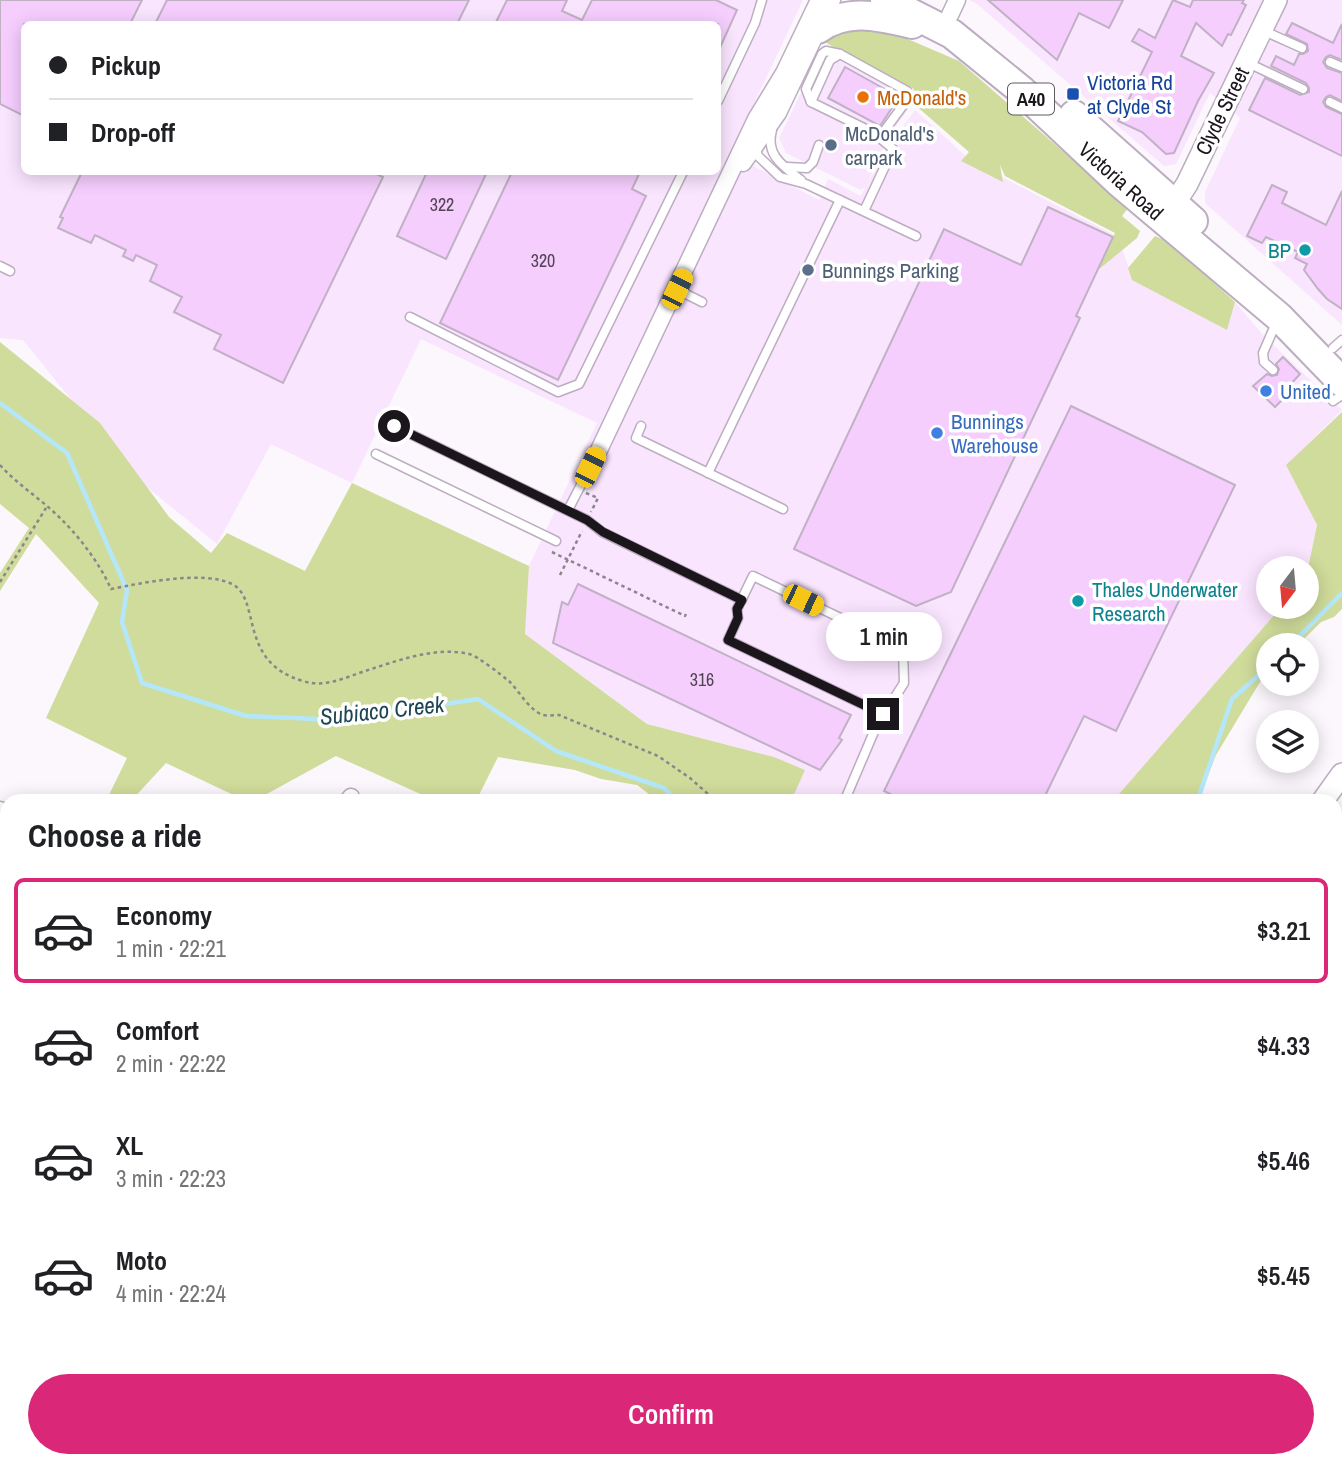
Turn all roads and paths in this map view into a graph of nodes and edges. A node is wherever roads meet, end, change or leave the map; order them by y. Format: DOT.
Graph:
graph roads {
  1 [pos="762,0"];
  2 [pos="819,0"];
  3 [pos="832,0"];
  4 [pos="885,0"];
  5 [pos="925,0"];
  6 [pos="1276,0"];
  7 [pos="953,16"];
  8 [pos="818,29"];
  9 [pos="1262,29"];
  10 [pos="1301,48"];
  11 [pos="1246,62"];
  12 [pos="1330,62"];
  13 [pos="1342,67"];
  14 [pos="1303,89"];
  15 [pos="721,95"];
  16 [pos="1330,102"];
  17 [pos="1342,108"];
  18 [pos="778,113"];
  19 [pos="756,119"];
  20 [pos="879,138"];
  21 [pos="819,145"];
  22 [pos="755,146"];
  23 [pos="784,167"];
  24 [pos="682,175"];
  25 [pos="728,181"];
  26 [pos="806,184"];
  27 [pos="841,200"];
  28 [pos="863,211"];
  29 [pos="1168,211"];
  30 [pos="916,236"];
  31 [pos="0,266"];
  32 [pos="10,271"];
  33 [pos="677,289"];
  34 [pos="702,302"];
  35 [pos="410,317"];
  36 [pos="1279,317"];
  37 [pos="1340,350"];
  38 [pos="1273,370"];
  39 [pos="1337,391"];
  40 [pos="1342,395"];
  41 [pos="394,426"];
  42 [pos="641,426"];
  43 [pos="599,450"];
  44 [pos="376,454"];
  45 [pos="0,465"];
  46 [pos="708,473"];
  47 [pos="47,507"];
  48 [pos="783,509"];
  49 [pos="568,510"];
  50 [pos="553,540"];
  51 [pos="0,582"];
  52 [pos="742,600"];
  53 [pos="687,614"];
  54 [pos="883,714"];
  55 [pos="1342,774"];
  56 [pos="708,794"];
  57 [pos="848,794"];
  58 [pos="1328,794"];
  1 -- 15 [label="lane"];
  2 -- 19 [label="street"];
  3 -- 8 [label="street"];
  4 -- 7 [label="highway, Victoria Road / A40"];
  5 -- 7 [label="highway, Victoria Road / A40"];
  6 -- 9 [label="street, Clyde Street"];
  7 -- 8 [label="highway"];
  7 -- 29 [label="highway, Victoria Road / A40"];
  8 -- 18 [label="street"];
  9 -- 10 [label="lane"];
  9 -- 11 [label="street, Clyde Street"];
  11 -- 14 [label="lane"];
  11 -- 29 [label="street, Clyde Street"];
  12 -- 13 [label="lane"];
  16 -- 17 [label="lane"];
  18 -- 22 [label="street"];
  18 -- 23 [label="lane"];
  19 -- 22 [label="lane"];
  19 -- 25 [label="street"];
  20 -- 20 [label="lane"];
  20 -- 28 [label="lane"];
  21 -- 23 [label="lane"];
  22 -- 25 [label="street"];
  22 -- 26 [label="lane"];
  23 -- 26 [label="lane"];
  24 -- 35 [label="lane"];
  25 -- 33 [label="street"];
  26 -- 27 [label="lane"];
  27 -- 28 [label="lane"];
  27 -- 46 [label="lane"];
  28 -- 30 [label="lane"];
  29 -- 36 [label="highway, Victoria Road / A40"];
  29 -- 37 [label="highway, Victoria Road / A40"];
  31 -- 32 [label="lane"];
  33 -- 34 [label="lane"];
  33 -- 43 [label="street"];
  36 -- 38 [label="lane"];
  36 -- 39 [label="highway, Victoria Road / A40"];
  39 -- 40 [label="lane"];
  41 -- 49 [label="lane"];
  42 -- 46 [label="lane"];
  43 -- 49 [label="lane"];
  44 -- 50 [label="lane"];
  45 -- 47 [label="path"];
  46 -- 48 [label="lane"];
  47 -- 51 [label="path"];
  47 -- 56 [label="path"];
  49 -- 52 [label="lane"];
  50 -- 53 [label="path"];
  52 -- 54 [label="lane"];
  52 -- 54 [label="lane"];
  54 -- 57 [label="lane"];
  55 -- 58 [label="street"];
}
